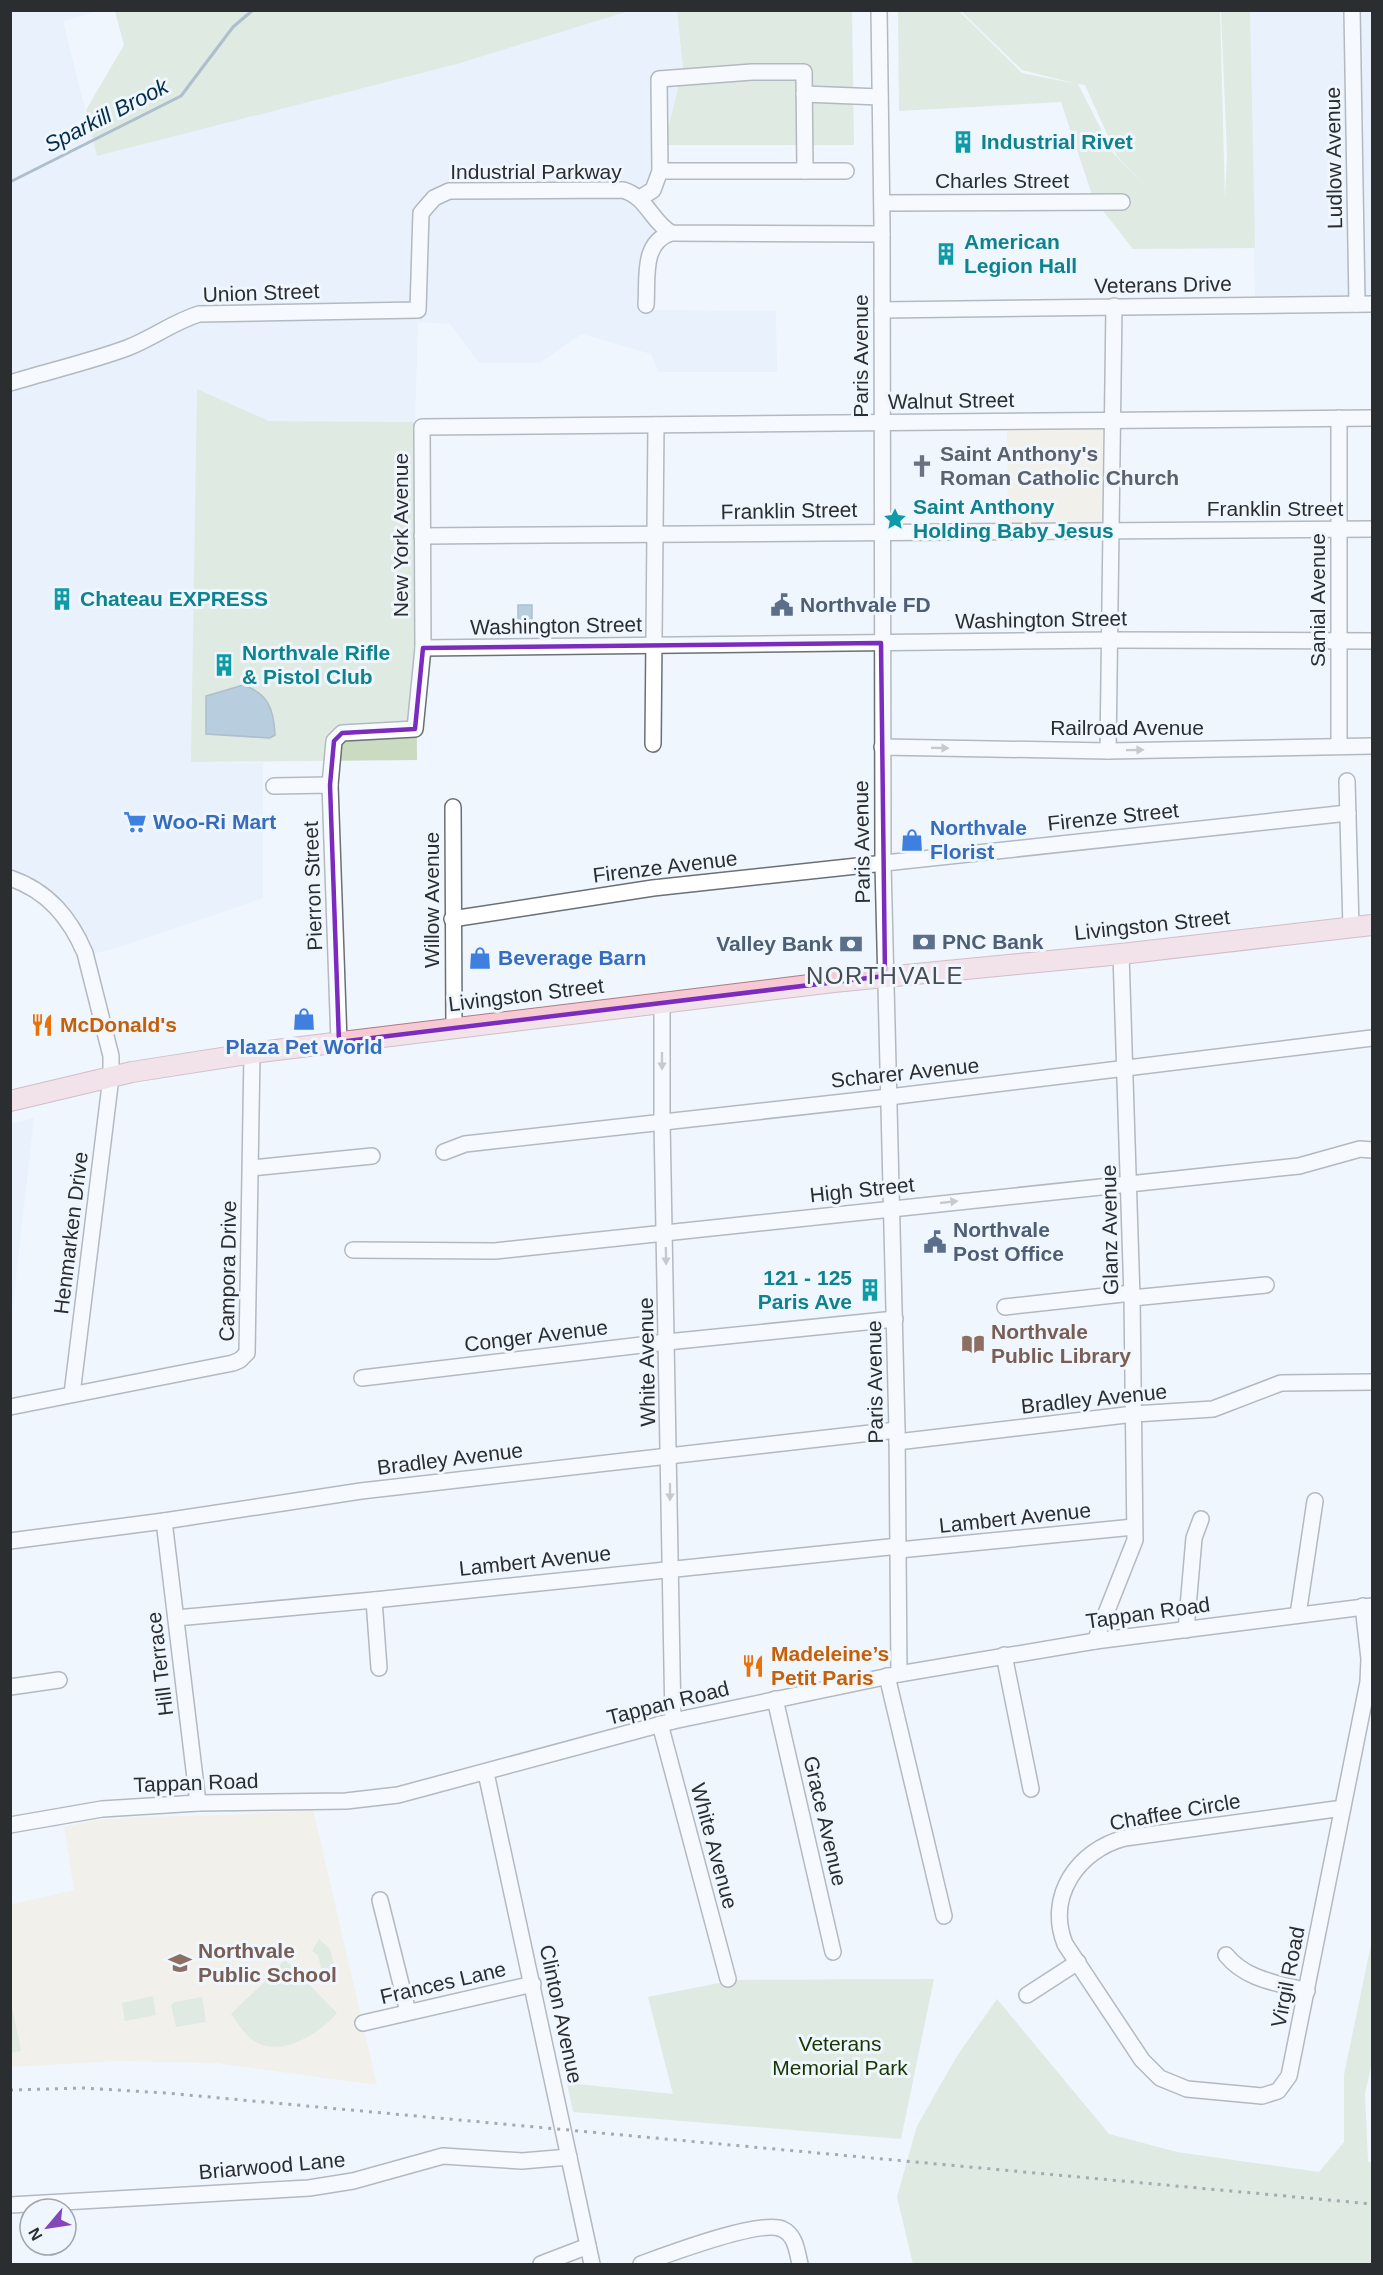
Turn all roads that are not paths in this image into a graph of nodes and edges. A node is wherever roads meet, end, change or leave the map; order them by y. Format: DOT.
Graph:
graph roads {
  1 [pos="879,10"];
  2 [pos="1352,10"];
  3 [pos="804,94"];
  4 [pos="880,98"];
  5 [pos="660,171"];
  6 [pos="805,171"];
  7 [pos="846,171"];
  8 [pos="640,198"];
  9 [pos="1122,202"];
  10 [pos="882,203"];
  11 [pos="671,233"];
  12 [pos="882,234"];
  13 [pos="1365,304"];
  14 [pos="646,305"];
  15 [pos="1114,306"];
  16 [pos="418,310"];
  17 [pos="882,310"];
  18 [pos="10,383"];
  19 [pos="1339,418"];
  20 [pos="1372,418"];
  21 [pos="1114,419"];
  22 [pos="882,423"];
  23 [pos="656,425"];
  24 [pos="422,427"];
  25 [pos="1372,529"];
  26 [pos="1112,530"];
  27 [pos="1339,530"];
  28 [pos="882,531"];
  29 [pos="653,535"];
  30 [pos="422,536"];
  31 [pos="1111,640"];
  32 [pos="1372,641"];
  33 [pos="1339,642"];
  34 [pos="881,644"];
  35 [pos="653,646"];
  36 [pos="423,648"];
  37 [pos="652,744"];
  38 [pos="1339,746"];
  39 [pos="882,747"];
  40 [pos="1372,747"];
  41 [pos="1107,751"];
  42 [pos="1347,781"];
  43 [pos="330,785"];
  44 [pos="274,786"];
  45 [pos="453,807"];
  46 [pos="1348,813"];
  47 [pos="883,864"];
  48 [pos="10,878"];
  49 [pos="452,919"];
  50 [pos="1372,925"];
  51 [pos="1351,927"];
  52 [pos="1121,954"];
  53 [pos="885,976"];
  54 [pos="663,1002"];
  55 [pos="454,1029"];
  56 [pos="1372,1038"];
  57 [pos="339,1042"];
  58 [pos="252,1053"];
  59 [pos="1126,1069"];
  60 [pos="111,1077"];
  61 [pos="889,1097"];
  62 [pos="10,1101"];
  63 [pos="662,1121"];
  64 [pos="1372,1150"];
  65 [pos="444,1152"];
  66 [pos="372,1156"];
  67 [pos="251,1168"];
  68 [pos="1130,1183"];
  69 [pos="891,1208"];
  70 [pos="665,1232"];
  71 [pos="353,1250"];
  72 [pos="1266,1285"];
  73 [pos="1132,1295"];
  74 [pos="1005,1307"];
  75 [pos="895,1319"];
  76 [pos="667,1342"];
  77 [pos="362,1378"];
  78 [pos="1372,1382"];
  79 [pos="72,1394"];
  80 [pos="10,1407"];
  81 [pos="1134,1414"];
  82 [pos="897,1436"];
  83 [pos="670,1455"];
  84 [pos="1315,1502"];
  85 [pos="1201,1519"];
  86 [pos="164,1521"];
  87 [pos="1134,1527"];
  88 [pos="10,1541"];
  89 [pos="899,1548"];
  90 [pos="671,1568"];
  91 [pos="374,1600"];
  92 [pos="1368,1606"];
  93 [pos="1298,1615"];
  94 [pos="176,1618"];
  95 [pos="1186,1630"];
  96 [pos="1095,1641"];
  97 [pos="1004,1655"];
  98 [pos="379,1668"];
  99 [pos="893,1675"];
  100 [pos="59,1680"];
  101 [pos="10,1687"];
  102 [pos="775,1699"];
  103 [pos="667,1723"];
  104 [pos="486,1773"];
  105 [pos="1031,1789"];
  106 [pos="198,1803"];
  107 [pos="1343,1808"];
  108 [pos="10,1825"];
  109 [pos="380,1900"];
  110 [pos="944,1916"];
  111 [pos="833,1952"];
  112 [pos="1226,1955"];
  113 [pos="1078,1962"];
  114 [pos="728,1979"];
  115 [pos="533,1984"];
  116 [pos="1307,1991"];
  117 [pos="1028,1995"];
  118 [pos="408,2012"];
  119 [pos="363,2023"];
  120 [pos="569,2157"];
  121 [pos="10,2205"];
  122 [pos="588,2246"];
  123 [pos="541,2265"];
  124 [pos="592,2265"];
  125 [pos="641,2265"];
  126 [pos="800,2265"];
  1 -- 4 [label="street, Paris Avenue"];
  2 -- 13 [label="street, Ludlow Avenue"];
  3 -- 4 [label="street"];
  3 -- 5 [label="street"];
  3 -- 6 [label="street"];
  4 -- 10 [label="street, Paris Avenue"];
  5 -- 6 [label="street"];
  5 -- 8 [label="street"];
  6 -- 7 [label="street"];
  8 -- 11 [label="street, Industrial Parkway"];
  8 -- 16 [label="street, Industrial Parkway"];
  9 -- 10 [label="street, Charles Street"];
  10 -- 12 [label="street, Paris Avenue"];
  11 -- 12 [label="street"];
  11 -- 14 [label="street"];
  12 -- 17 [label="street, Paris Avenue"];
  13 -- 15 [label="street, Veterans Drive"];
  15 -- 17 [label="street, Veterans Drive"];
  15 -- 21 [label="street"];
  16 -- 18 [label="street, Union Street"];
  17 -- 22 [label="street, Paris Avenue"];
  19 -- 20 [label="street, Walnut Street"];
  19 -- 21 [label="street, Walnut Street"];
  19 -- 27 [label="street, Sanial Avenue"];
  21 -- 22 [label="street, Walnut Street"];
  21 -- 26 [label="street"];
  22 -- 23 [label="street, Walnut Street"];
  22 -- 28 [label="street, Paris Avenue"];
  23 -- 24 [label="street, Walnut Street"];
  23 -- 29 [label="street"];
  24 -- 30 [label="street, New York Avenue"];
  25 -- 27 [label="street, Franklin Street"];
  26 -- 27 [label="street, Franklin Street"];
  26 -- 28 [label="street, Franklin Street"];
  26 -- 31 [label="street"];
  27 -- 33 [label="street, Sanial Avenue"];
  28 -- 29 [label="street, Franklin Street"];
  28 -- 34 [label="street, Paris Avenue"];
  29 -- 30 [label="street, Franklin Street"];
  29 -- 35 [label="street"];
  30 -- 36 [label="street, New York Avenue"];
  31 -- 33 [label="street, Washington Street"];
  31 -- 34 [label="street, Washington Street"];
  31 -- 41 [label="street"];
  32 -- 33 [label="street, Washington Street"];
  33 -- 38 [label="street, Sanial Avenue"];
  34 -- 35 [label="street, Washington Street"];
  34 -- 39 [label="street, Paris Avenue"];
  35 -- 36 [label="street, Washington Street"];
  35 -- 37 [label="street"];
  36 -- 43 [label="street, New York Avenue"];
  38 -- 40 [label="street, Railroad Avenue"];
  41 -- 38 [label="street, Railroad Avenue, one-way"];
  39 -- 41 [label="street, Railroad Avenue, one-way"];
  39 -- 47 [label="street, Paris Avenue"];
  42 -- 46 [label="street"];
  43 -- 44 [label="street"];
  43 -- 57 [label="street, Pierron Street"];
  45 -- 49 [label="street, Willow Avenue"];
  46 -- 47 [label="street, Firenze Street"];
  46 -- 51 [label="street"];
  47 -- 49 [label="street, Firenze Avenue"];
  47 -- 53 [label="street, Paris Avenue"];
  48 -- 60 [label="street, Henmarken Drive"];
  49 -- 55 [label="street, Willow Avenue"];
  50 -- 51 [label="main road, Livingston Street"];
  51 -- 52 [label="main road, Livingston Street"];
  52 -- 53 [label="main road, Livingston Street"];
  52 -- 59 [label="street, Glanz Avenue"];
  53 -- 54 [label="main road, Livingston Street"];
  53 -- 61 [label="street, Paris Avenue"];
  54 -- 55 [label="main road, Livingston Street"];
  54 -- 63 [label="street, White Avenue, one-way"];
  55 -- 57 [label="main road, Livingston Street"];
  56 -- 59 [label="street, Scharer Avenue"];
  57 -- 58 [label="main road, Livingston Street"];
  58 -- 60 [label="main road, Livingston Street"];
  58 -- 67 [label="street, Campora Drive"];
  59 -- 61 [label="street, Scharer Avenue"];
  59 -- 68 [label="street, Glanz Avenue"];
  60 -- 62 [label="main road, Livingston Street"];
  60 -- 79 [label="street, Henmarken Drive"];
  61 -- 63 [label="street, Scharer Avenue"];
  61 -- 69 [label="street, Paris Avenue"];
  63 -- 65 [label="street, Scharer Avenue"];
  63 -- 70 [label="street, White Avenue"];
  64 -- 68 [label="street, High Street"];
  66 -- 67 [label="street"];
  67 -- 79 [label="street, Campora Drive"];
  69 -- 68 [label="street, High Street, one-way"];
  68 -- 73 [label="street, Glanz Avenue"];
  69 -- 70 [label="street, High Street"];
  69 -- 75 [label="street, Paris Avenue"];
  70 -- 71 [label="street, High Street"];
  70 -- 76 [label="street, White Avenue, one-way"];
  72 -- 73 [label="street"];
  73 -- 74 [label="street"];
  73 -- 81 [label="street, Glanz Avenue"];
  75 -- 76 [label="street, Conger Avenue"];
  75 -- 82 [label="street, Paris Avenue"];
  76 -- 77 [label="street, Conger Avenue"];
  76 -- 83 [label="street, White Avenue"];
  78 -- 81 [label="street, Bradley Avenue"];
  79 -- 80 [label="street, Campora Drive"];
  81 -- 82 [label="street, Bradley Avenue"];
  81 -- 87 [label="street, Glanz Avenue"];
  82 -- 83 [label="street, Bradley Avenue"];
  82 -- 89 [label="street, Paris Avenue"];
  83 -- 86 [label="street, Bradley Avenue"];
  83 -- 90 [label="street, White Avenue, one-way"];
  84 -- 93 [label="street"];
  85 -- 95 [label="street"];
  86 -- 88 [label="street, Bradley Avenue"];
  86 -- 94 [label="street, Hill Terrace"];
  87 -- 89 [label="street, Lambert Avenue"];
  87 -- 96 [label="street, Glanz Avenue"];
  89 -- 90 [label="street, Lambert Avenue"];
  89 -- 99 [label="street, Paris Avenue"];
  90 -- 91 [label="street, Lambert Avenue"];
  90 -- 103 [label="street, White Avenue"];
  91 -- 94 [label="street, Lambert Avenue"];
  91 -- 98 [label="street"];
  92 -- 93 [label="street, Tappan Road"];
  92 -- 107 [label="street, Virgil Road"];
  93 -- 95 [label="street, Tappan Road"];
  94 -- 106 [label="street, Hill Terrace"];
  95 -- 96 [label="street, Tappan Road"];
  96 -- 97 [label="street, Tappan Road"];
  97 -- 99 [label="street, Tappan Road"];
  97 -- 105 [label="street"];
  99 -- 102 [label="street, Tappan Road"];
  99 -- 110 [label="street, Paris Avenue"];
  100 -- 101 [label="street"];
  102 -- 103 [label="street, Tappan Road"];
  102 -- 111 [label="street, Grace Avenue"];
  103 -- 104 [label="street, Tappan Road"];
  103 -- 114 [label="street, White Avenue"];
  104 -- 106 [label="street, Tappan Road"];
  104 -- 115 [label="street, Clinton Avenue"];
  106 -- 108 [label="street, Tappan Road"];
  107 -- 113 [label="street, Chaffee Circle"];
  107 -- 116 [label="street, Virgil Road"];
  109 -- 118 [label="street"];
  112 -- 116 [label="street"];
  113 -- 116 [label="street, Virgil Road"];
  113 -- 117 [label="street"];
  115 -- 118 [label="street, Frances Lane"];
  115 -- 120 [label="street, Clinton Avenue"];
  118 -- 119 [label="street, Frances Lane"];
  120 -- 121 [label="street, Briarwood Lane"];
  120 -- 122 [label="street, Clinton Avenue"];
  122 -- 123 [label="street"];
  122 -- 124 [label="street, Clinton Avenue"];
  125 -- 126 [label="street"];
}
